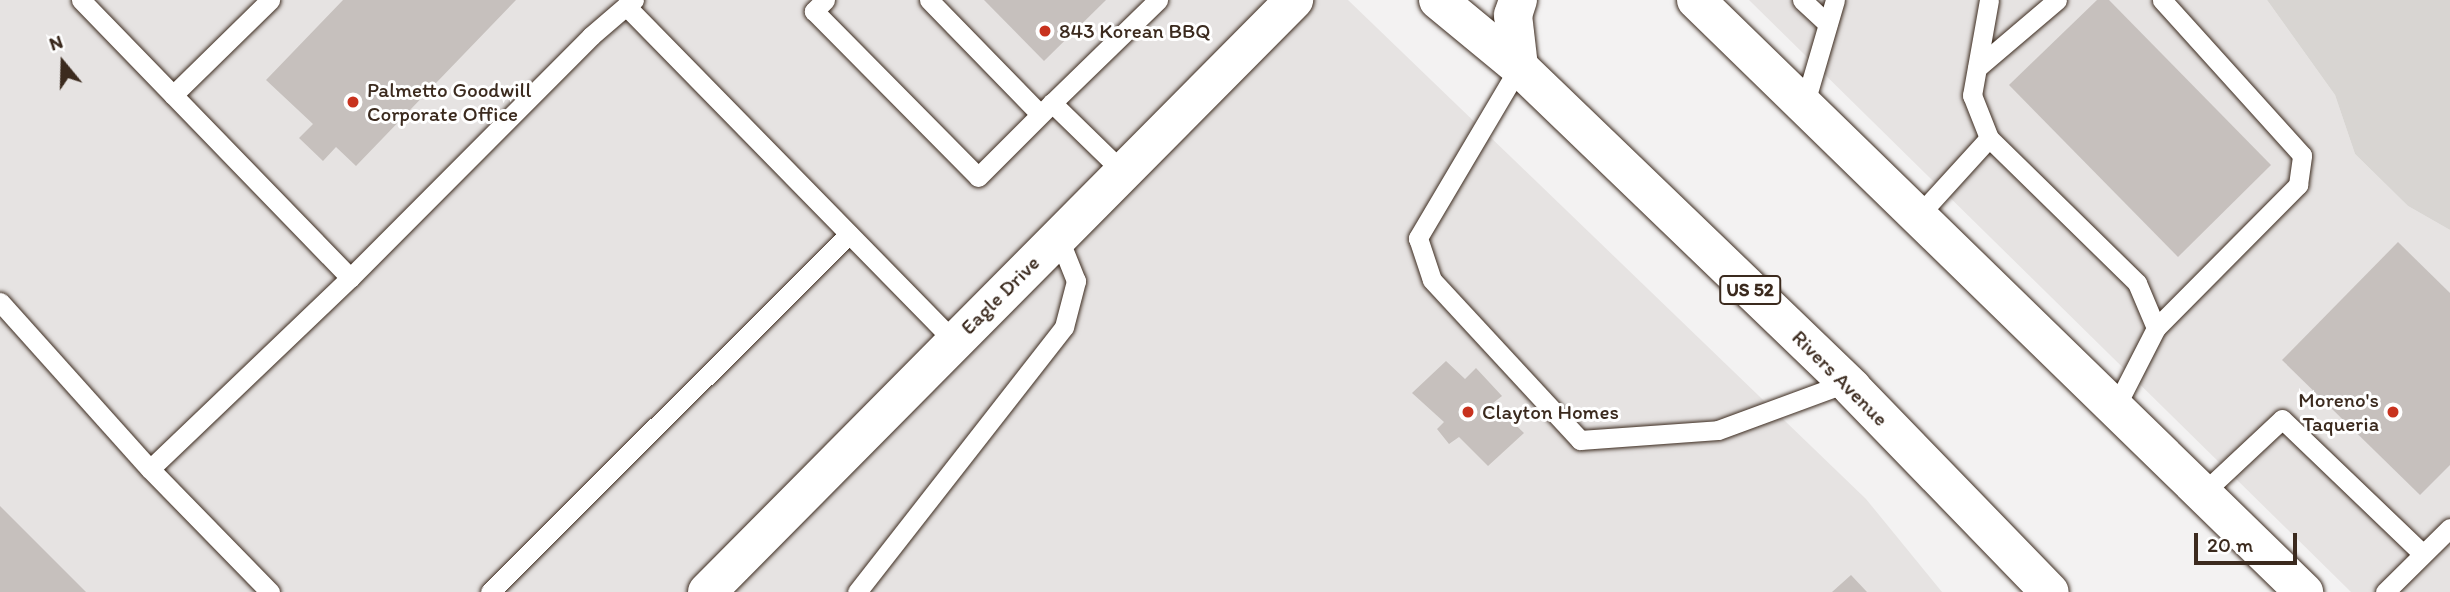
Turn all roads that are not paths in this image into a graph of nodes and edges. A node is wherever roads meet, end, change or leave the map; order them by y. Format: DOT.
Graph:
graph roads {
  1 [pos="80,0"];
  2 [pos="269,0"];
  3 [pos="825,0"];
  4 [pos="929,0"];
  5 [pos="1158,0"];
  6 [pos="1294,0"];
  7 [pos="1438,0"];
  8 [pos="1518,0"];
  9 [pos="1696,0"];
  10 [pos="1802,0"];
  11 [pos="1835,0"];
  12 [pos="1989,0"];
  13 [pos="2057,0"];
  14 [pos="2162,0"];
  15 [pos="630,3"];
  16 [pos="1828,24"];
  17 [pos="1519,67"];
  18 [pos="1977,68"];
  19 [pos="173,95"];
  20 [pos="1804,106"];
  21 [pos="1046,109"];
  22 [pos="1989,138"];
  23 [pos="1122,171"];
  24 [pos="1917,216"];
  25 [pos="849,234"];
  26 [pos="1058,236"];
  27 [pos="350,278"];
  28 [pos="0,302"];
  29 [pos="2156,328"];
  30 [pos="954,341"];
  31 [pos="1846,383"];
  32 [pos="2115,408"];
  33 [pos="150,469"];
  34 [pos="2203,493"];
  35 [pos="2450,527"];
  36 [pos="2423,554"];
  37 [pos="270,592"];
  38 [pos="490,592"];
  39 [pos="708,592"];
  40 [pos="857,592"];
  41 [pos="2050,592"];
  42 [pos="2304,592"];
  43 [pos="2385,592"];
  1 -- 19 [label="lane"];
  2 -- 19 [label="lane"];
  3 -- 21 [label="lane"];
  4 -- 21 [label="lane"];
  5 -- 21 [label="lane"];
  6 -- 23 [label="main road, Eagle Drive"];
  7 -- 17 [label="main road, Rivers Avenue / US 52"];
  8 -- 17 [label="main road"];
  9 -- 20 [label="main road"];
  10 -- 16 [label="lane"];
  11 -- 16 [label="lane"];
  12 -- 18 [label="lane"];
  13 -- 18 [label="lane"];
  14 -- 29 [label="lane"];
  15 -- 25 [label="lane"];
  15 -- 27 [label="lane"];
  16 -- 20 [label="lane"];
  17 -- 31 [label="main road, Rivers Avenue / US 52"];
  17 -- 31 [label="lane"];
  18 -- 22 [label="lane"];
  19 -- 27 [label="lane"];
  20 -- 24 [label="main road"];
  21 -- 23 [label="lane"];
  22 -- 24 [label="lane"];
  22 -- 29 [label="lane"];
  23 -- 26 [label="main road, Eagle Drive"];
  24 -- 32 [label="main road"];
  25 -- 30 [label="lane"];
  25 -- 38 [label="lane"];
  26 -- 30 [label="main road, Eagle Drive"];
  26 -- 40 [label="lane"];
  27 -- 33 [label="lane"];
  28 -- 33 [label="lane"];
  29 -- 32 [label="lane"];
  30 -- 39 [label="main road, Eagle Drive"];
  31 -- 41 [label="main road, Rivers Avenue / US 52"];
  32 -- 34 [label="main road"];
  33 -- 37 [label="lane"];
  34 -- 36 [label="lane"];
  34 -- 42 [label="main road"];
  35 -- 36 [label="lane"];
  36 -- 43 [label="lane"];
}
